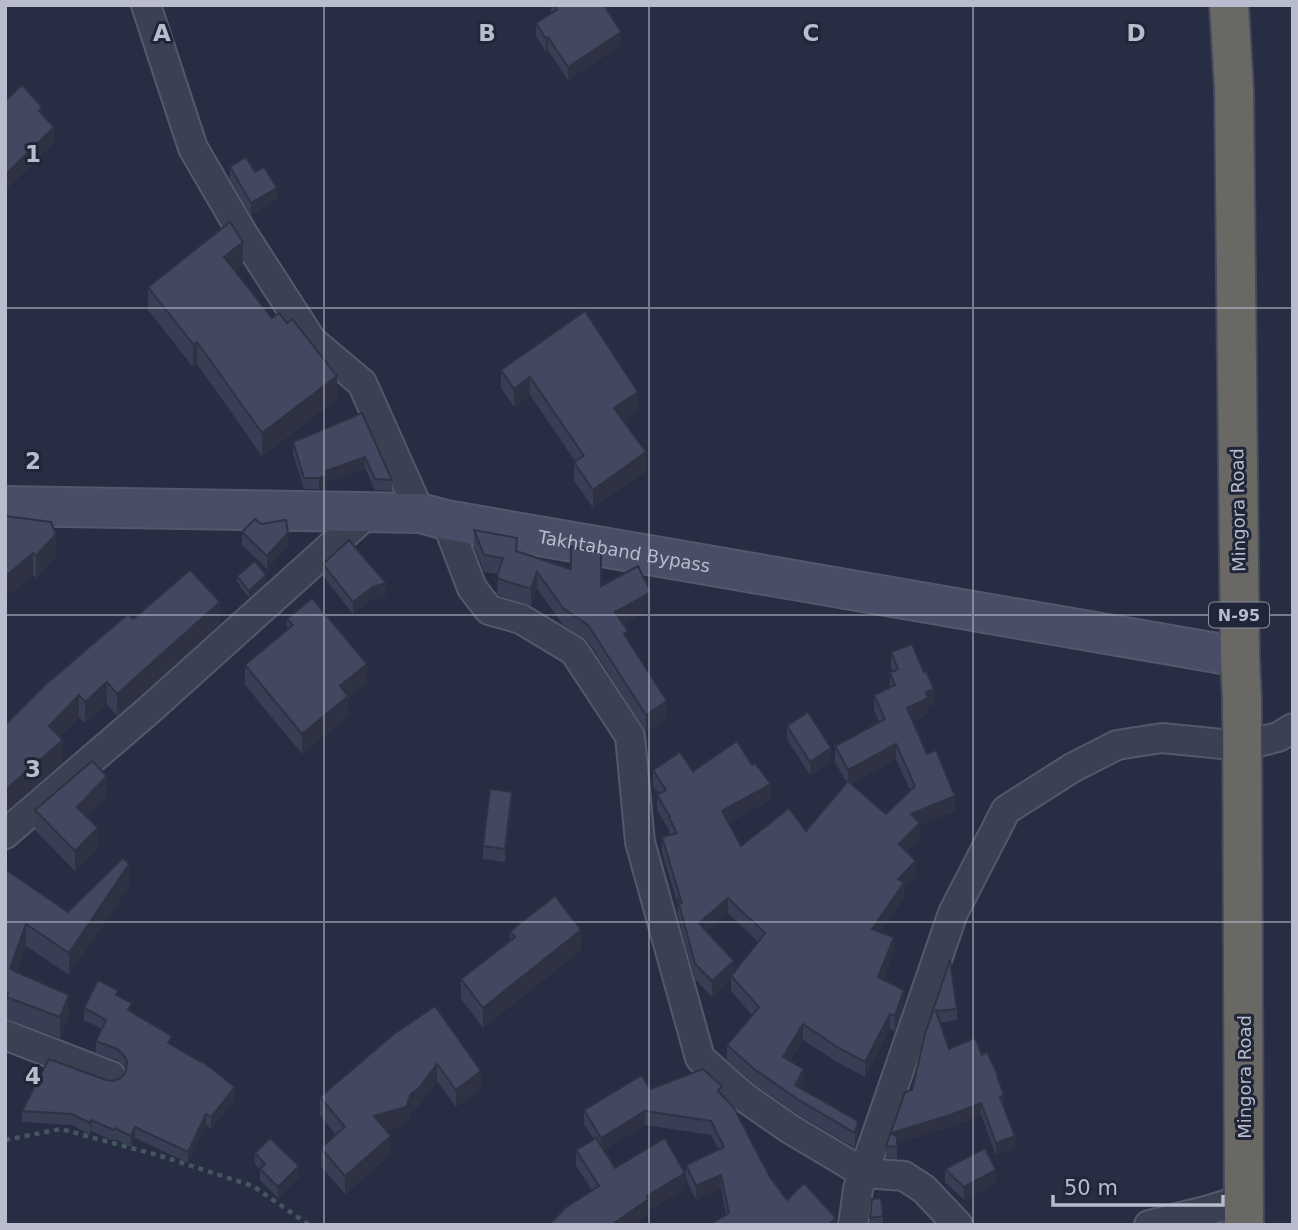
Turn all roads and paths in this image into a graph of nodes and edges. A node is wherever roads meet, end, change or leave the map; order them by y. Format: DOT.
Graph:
graph roads {
  1 [pos="146,5"];
  2 [pos="1229,5"];
  3 [pos="5,506"];
  4 [pos="368,513"];
  5 [pos="433,516"];
  6 [pos="1240,657"];
  7 [pos="1293,728"];
  8 [pos="1242,746"];
  9 [pos="5,834"];
  10 [pos="5,1035"];
  11 [pos="111,1076"];
  12 [pos="5,1140"];
  13 [pos="864,1173"];
  14 [pos="1244,1212"];
  15 [pos="309,1225"];
  16 [pos="853,1225"];
  17 [pos="957,1225"];
  18 [pos="1149,1225"];
  1 -- 5 [label="street"];
  2 -- 6 [label="highway, Mingora Road / N-95"];
  3 -- 4 [label="main road, Takhtaband Bypass"];
  4 -- 5 [label="main road, Takhtaband Bypass"];
  4 -- 9 [label="street"];
  5 -- 6 [label="main road, Takhtaband Bypass"];
  5 -- 13 [label="street"];
  6 -- 8 [label="highway, Mingora Road / N-95"];
  7 -- 8 [label="street"];
  8 -- 13 [label="street"];
  8 -- 14 [label="highway, Mingora Road / N-95"];
  10 -- 11 [label="street"];
  12 -- 15 [label="path"];
  13 -- 16 [label="street"];
  13 -- 17 [label="street"];
  14 -- 18 [label="street"];
}
